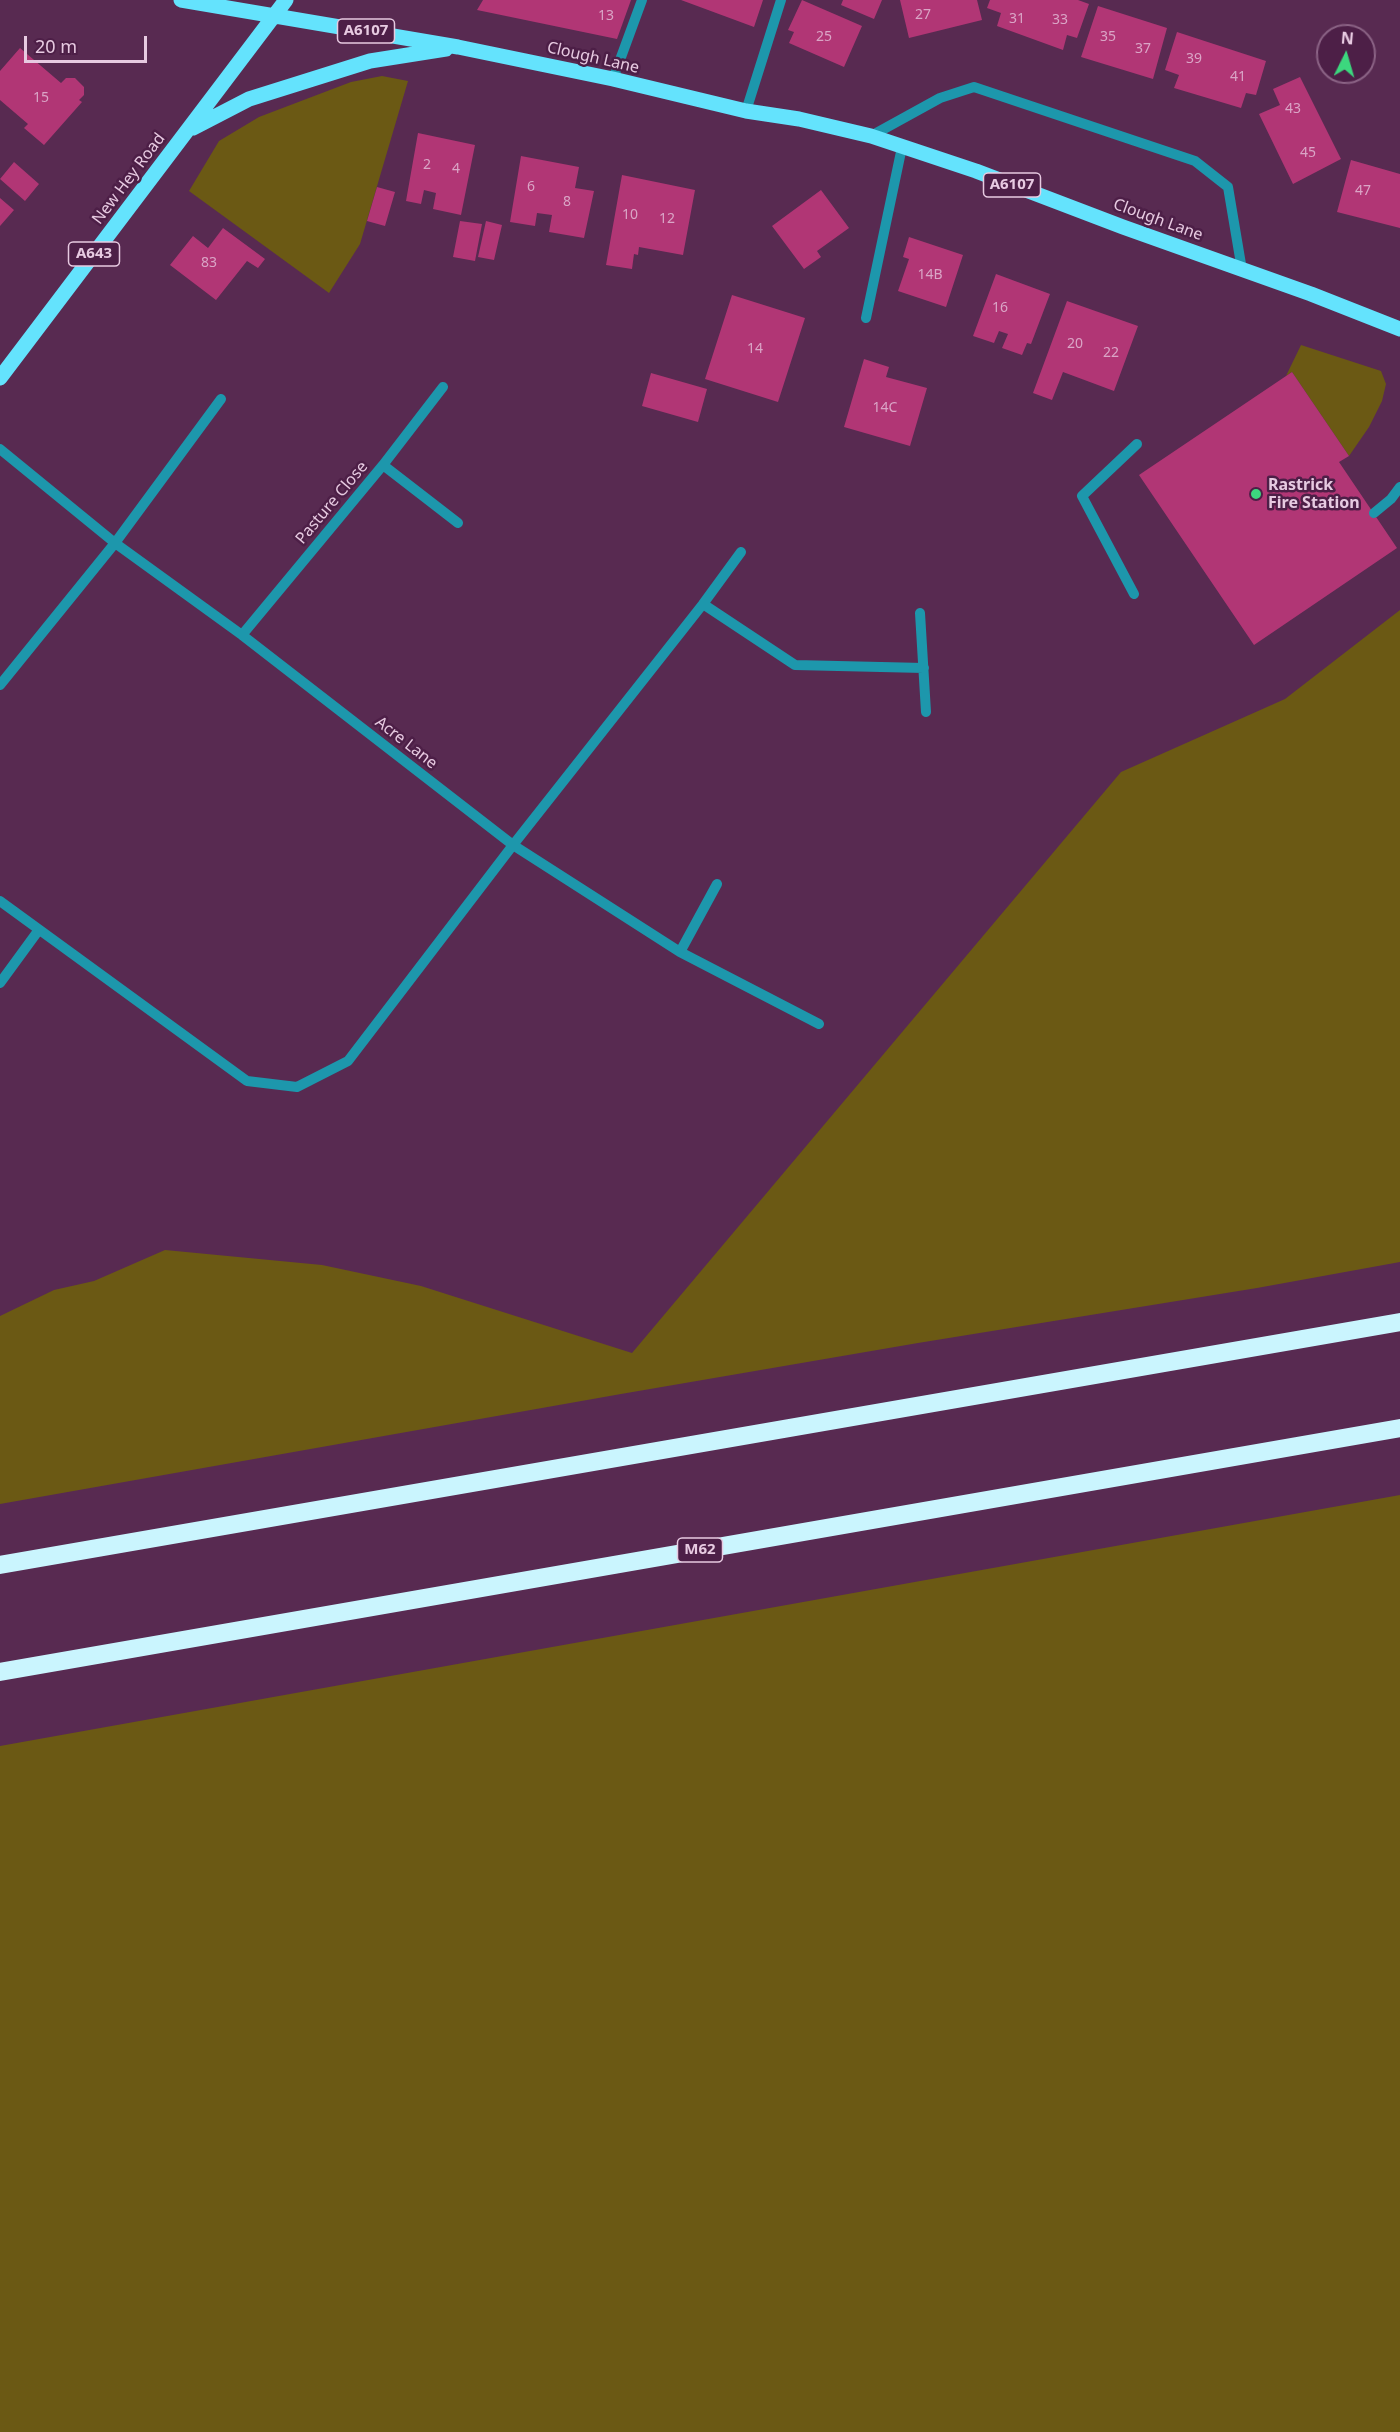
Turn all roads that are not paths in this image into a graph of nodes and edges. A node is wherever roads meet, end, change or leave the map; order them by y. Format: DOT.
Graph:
graph roads {
  1 [pos="181,0"];
  2 [pos="286,0"];
  3 [pos="642,0"];
  4 [pos="781,0"];
  5 [pos="274,15"];
  6 [pos="458,47"];
  7 [pos="613,79"];
  8 [pos="746,111"];
  9 [pos="189,130"];
  10 [pos="871,136"];
  11 [pos="902,147"];
  12 [pos="1242,270"];
  13 [pos="866,318"];
  14 [pos="1400,329"];
  15 [pos="0,378"];
  16 [pos="443,387"];
  17 [pos="221,399"];
  18 [pos="1137,444"];
  19 [pos="0,449"];
  20 [pos="383,465"];
  21 [pos="1400,487"];
  22 [pos="1374,513"];
  23 [pos="458,524"];
  24 [pos="115,543"];
  25 [pos="741,552"];
  26 [pos="1134,594"];
  27 [pos="703,604"];
  28 [pos="920,613"];
  29 [pos="242,635"];
  30 [pos="924,668"];
  31 [pos="0,685"];
  32 [pos="926,712"];
  33 [pos="513,845"];
  34 [pos="717,884"];
  35 [pos="0,901"];
  36 [pos="38,931"];
  37 [pos="680,952"];
  38 [pos="0,983"];
  39 [pos="819,1024"];
  40 [pos="1400,1322"];
  41 [pos="1400,1428"];
  42 [pos="0,1565"];
  43 [pos="0,1672"];
  1 -- 5 [label="main road, Clough Lane"];
  2 -- 5 [label="main road, New Hey Road / A643"];
  3 -- 7 [label="street"];
  4 -- 8 [label="street"];
  5 -- 6 [label="main road, Clough Lane / A6107"];
  5 -- 9 [label="main road, New Hey Road / A643"];
  6 -- 7 [label="main road, Clough Lane / A6107"];
  6 -- 9 [label="main road"];
  7 -- 8 [label="main road, Clough Lane / A6107"];
  8 -- 10 [label="main road, Clough Lane / A6107"];
  9 -- 15 [label="main road, New Hey Road / A643"];
  10 -- 11 [label="main road, Clough Lane / A6107"];
  10 -- 12 [label="street"];
  11 -- 12 [label="main road, Clough Lane / A6107"];
  11 -- 13 [label="street"];
  12 -- 14 [label="main road, Clough Lane / A6107"];
  16 -- 20 [label="street, Pasture Close"];
  17 -- 24 [label="street"];
  18 -- 26 [label="street"];
  19 -- 24 [label="street, Acre Lane"];
  20 -- 23 [label="street"];
  20 -- 29 [label="street, Pasture Close"];
  21 -- 22 [label="street"];
  24 -- 29 [label="street, Acre Lane"];
  24 -- 31 [label="street"];
  25 -- 27 [label="street"];
  27 -- 30 [label="street"];
  27 -- 33 [label="street"];
  28 -- 30 [label="street"];
  29 -- 33 [label="street, Acre Lane"];
  30 -- 32 [label="street"];
  33 -- 36 [label="street"];
  33 -- 37 [label="street, Acre Lane"];
  34 -- 37 [label="street"];
  35 -- 36 [label="street"];
  36 -- 38 [label="street"];
  37 -- 39 [label="street, Acre Lane"];
  40 -- 42 [label="highway"];
  41 -- 43 [label="highway, M62"];
}
